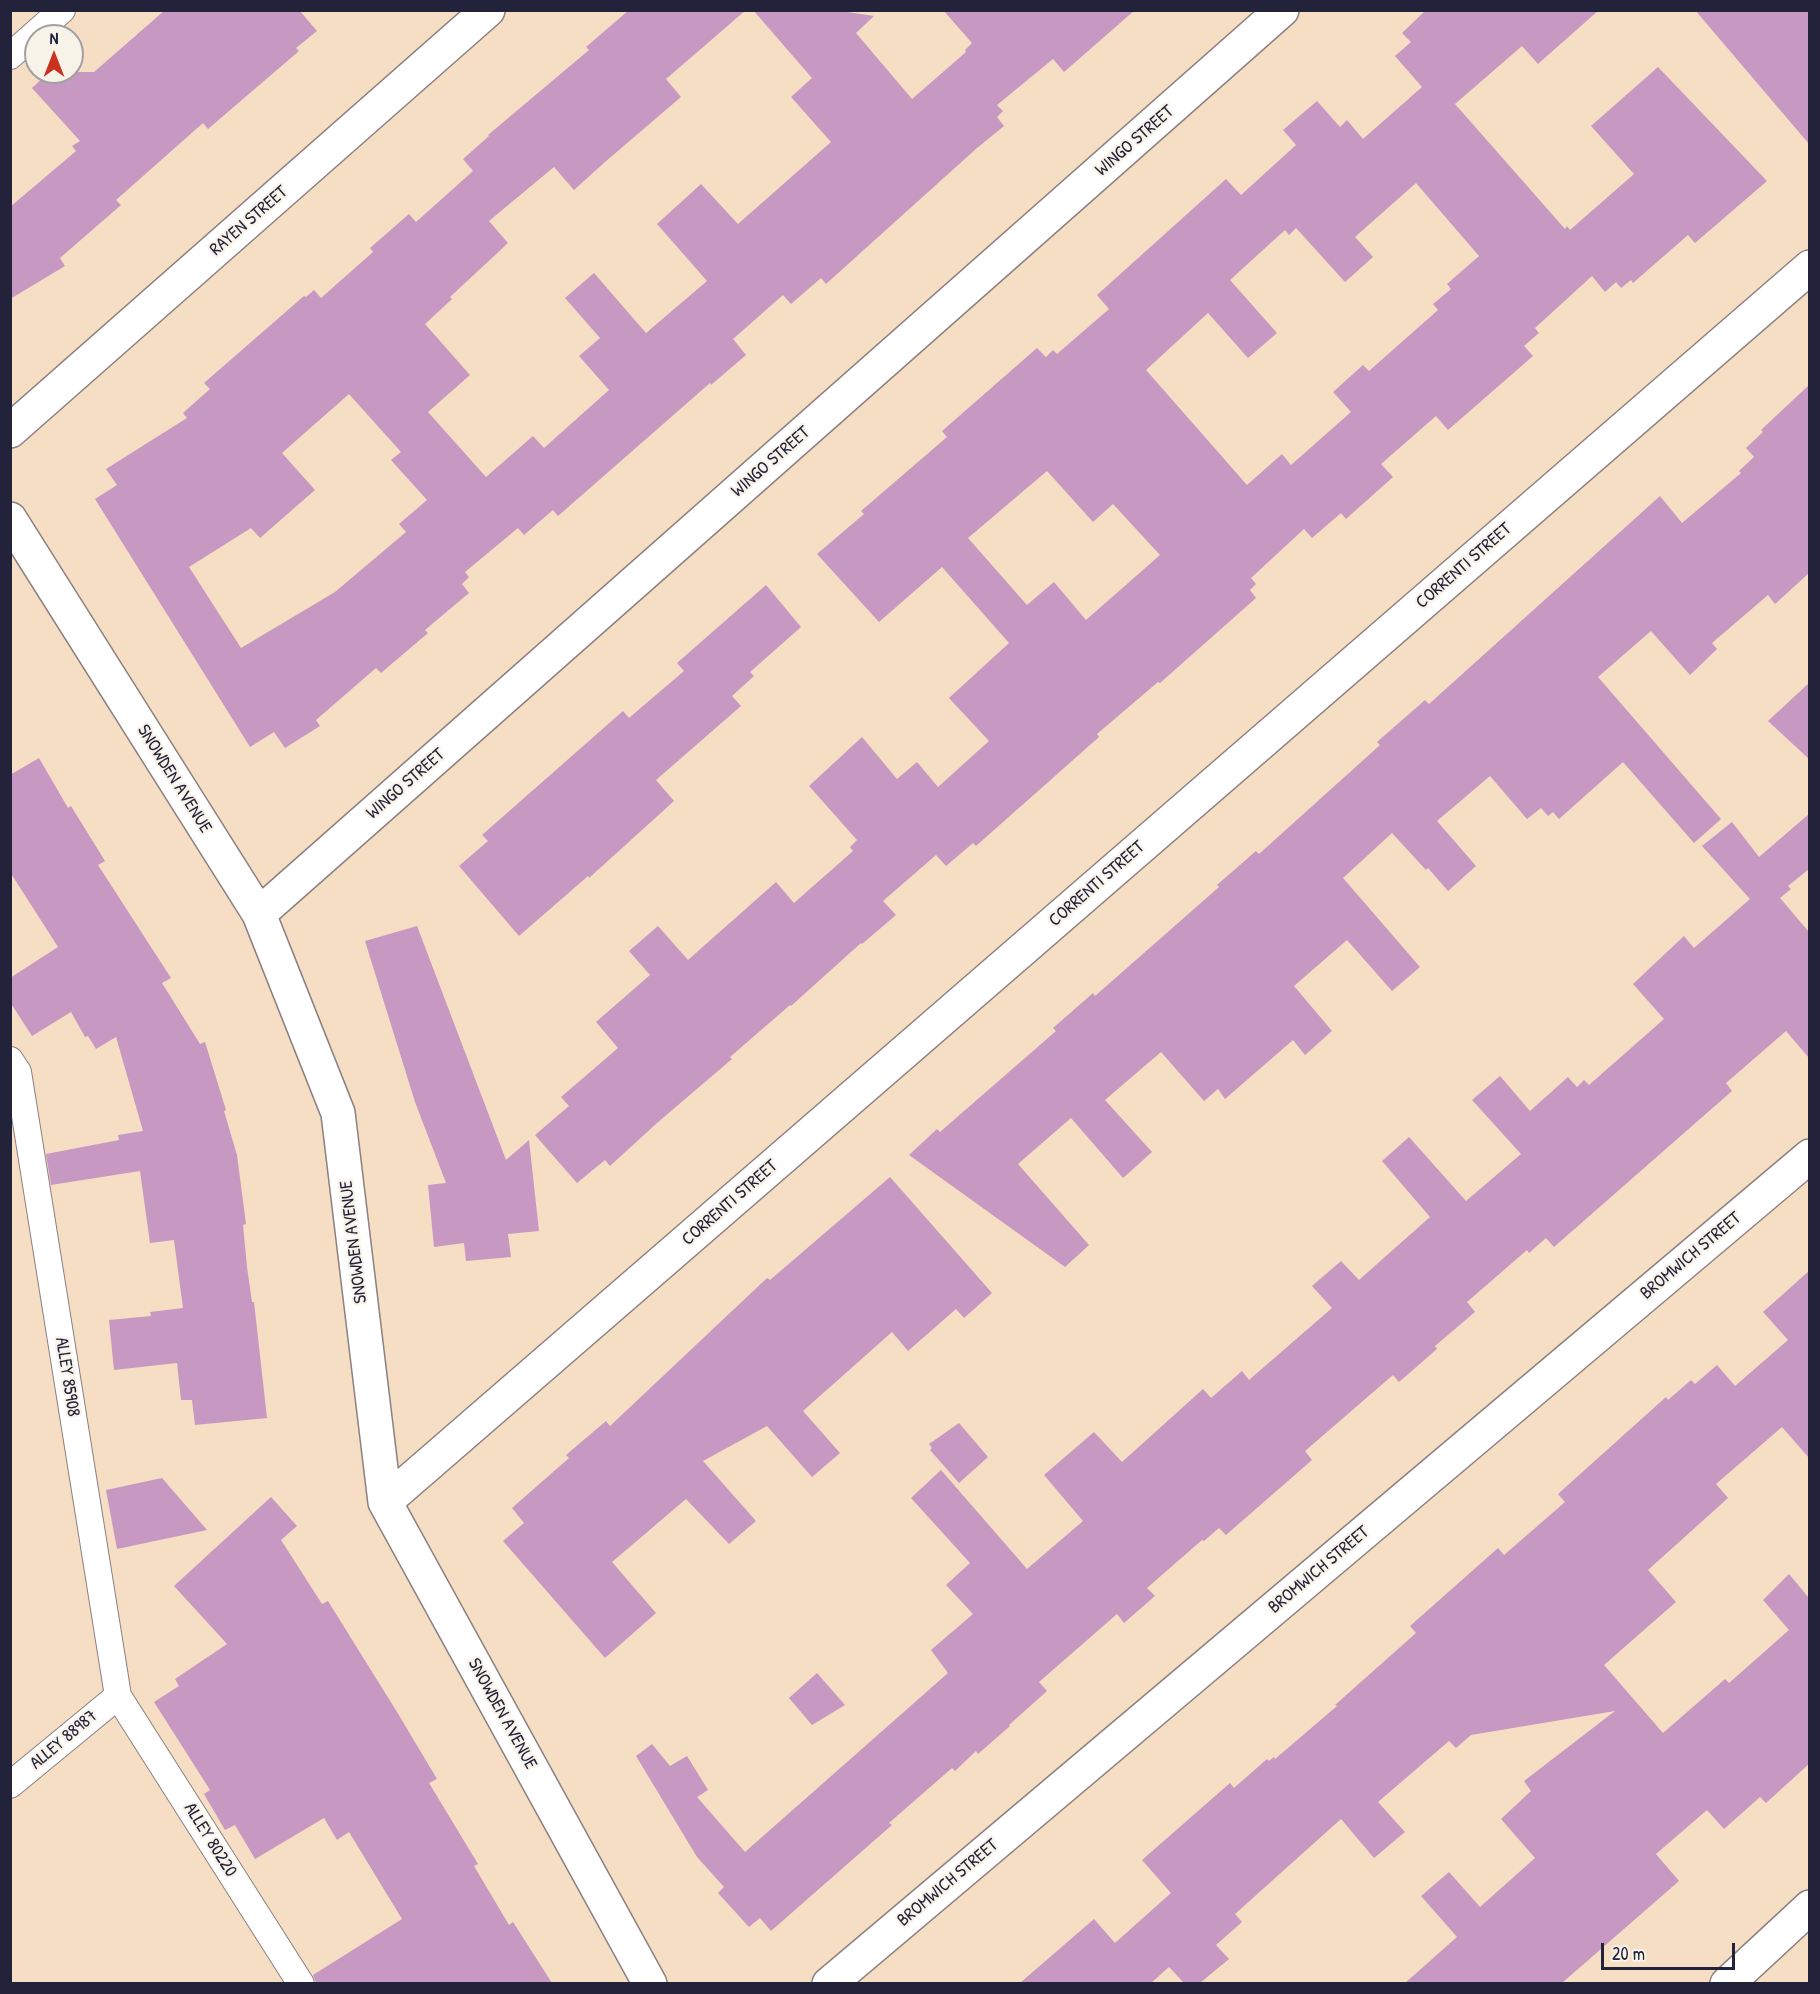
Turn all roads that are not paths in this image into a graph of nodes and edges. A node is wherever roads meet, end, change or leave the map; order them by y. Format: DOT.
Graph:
graph roads {
  1 [pos="62,10"];
  2 [pos="488,10"];
  3 [pos="1282,10"];
  4 [pos="10,56"];
  5 [pos="1809,267"];
  6 [pos="10,431"];
  7 [pos="10,519"];
  8 [pos="259,914"];
  9 [pos="10,1060"];
  10 [pos="1809,1156"];
  11 [pos="385,1502"];
  12 [pos="118,1696"];
  13 [pos="10,1785"];
  14 [pos="1809,1907"];
  15 [pos="301,1983"];
  16 [pos="650,1983"];
  17 [pos="830,1983"];
  18 [pos="1728,1983"];
  1 -- 4 [label="lane"];
  2 -- 6 [label="street, RAYEN STREET"];
  3 -- 8 [label="street, WINGO STREET"];
  5 -- 11 [label="street, CORRENTI STREET"];
  7 -- 8 [label="street, SNOWDEN AVENUE"];
  8 -- 11 [label="street, SNOWDEN AVENUE"];
  9 -- 12 [label="lane, ALLEY 85908"];
  10 -- 17 [label="street, BROMWICH STREET"];
  11 -- 16 [label="street, SNOWDEN AVENUE"];
  12 -- 13 [label="lane, ALLEY 88987"];
  12 -- 15 [label="lane, ALLEY 80220"];
  14 -- 18 [label="street"];
}
